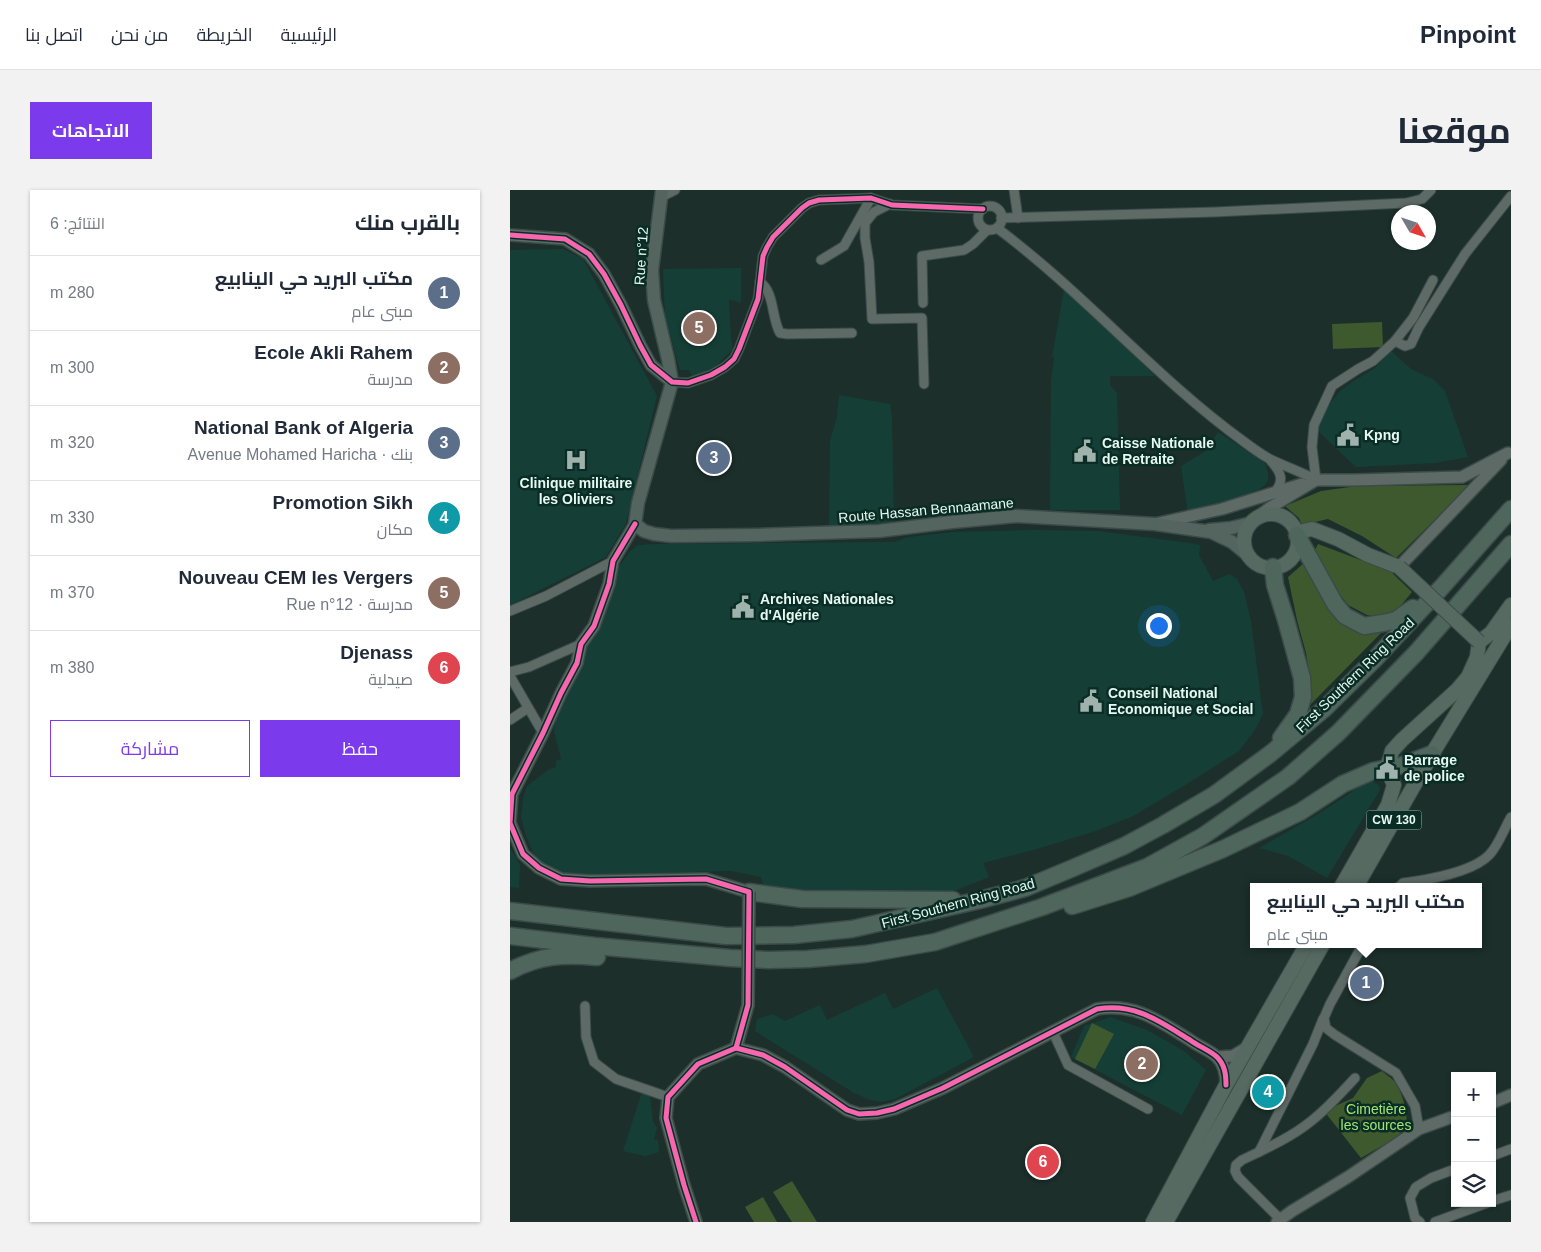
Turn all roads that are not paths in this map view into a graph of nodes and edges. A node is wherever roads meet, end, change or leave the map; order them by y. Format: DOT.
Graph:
graph roads {
  1 [pos="675,190"];
  2 [pos="1014,190"];
  3 [pos="1431,190"];
  4 [pos="661,194"];
  5 [pos="1511,196"];
  6 [pos="871,198"];
  7 [pos="890,204"];
  8 [pos="982,209"];
  9 [pos="1001,218"];
  10 [pos="1018,218"];
  11 [pos="997,228"];
  12 [pos="986,230"];
  13 [pos="510,235"];
  14 [pos="821,260"];
  15 [pos="1433,280"];
  16 [pos="760,282"];
  17 [pos="924,303"];
  18 [pos="852,333"];
  19 [pos="1395,341"];
  20 [pos="672,382"];
  21 [pos="924,384"];
  22 [pos="1509,451"];
  23 [pos="1267,458"];
  24 [pos="1316,480"];
  25 [pos="1274,493"];
  26 [pos="1511,509"];
  27 [pos="1254,521"];
  28 [pos="1190,523"];
  29 [pos="635,524"];
  30 [pos="1297,535"];
  31 [pos="1511,544"];
  32 [pos="1249,556"];
  33 [pos="613,561"];
  34 [pos="1399,567"];
  35 [pos="1273,568"];
  36 [pos="1441,588"];
  37 [pos="1511,605"];
  38 [pos="510,611"];
  39 [pos="1511,625"];
  40 [pos="1479,642"];
  41 [pos="581,644"];
  42 [pos="510,674"];
  43 [pos="528,708"];
  44 [pos="510,720"];
  45 [pos="543,733"];
  46 [pos="1270,754"];
  47 [pos="1432,754"];
  48 [pos="1387,768"];
  49 [pos="1511,817"];
  50 [pos="1343,883"];
  51 [pos="1358,883"];
  52 [pos="1403,883"];
  53 [pos="749,892"];
  54 [pos="980,900"];
  55 [pos="510,911"];
  56 [pos="510,936"];
  57 [pos="935,942"];
  58 [pos="1306,948"];
  59 [pos="1321,948"];
  60 [pos="1362,948"];
  61 [pos="692,956"];
  62 [pos="510,971"];
  63 [pos="586,1006"];
  64 [pos="1324,1018"];
  65 [pos="1053,1032"];
  66 [pos="1248,1047"];
  67 [pos="736,1048"];
  68 [pos="1217,1057"];
  69 [pos="1355,1078"];
  70 [pos="1226,1085"];
  71 [pos="1511,1095"];
  72 [pos="668,1097"];
  73 [pos="1496,1101"];
  74 [pos="1148,1109"];
  75 [pos="1452,1117"];
  76 [pos="1419,1129"];
  77 [pos="1511,1149"];
  78 [pos="1259,1152"];
  79 [pos="1496,1155"];
  80 [pos="1451,1170"];
  81 [pos="1511,1195"];
  82 [pos="1496,1200"];
  83 [pos="1476,1207"];
  84 [pos="1278,1221"];
  85 [pos="696,1222"];
  86 [pos="1153,1222"];
  87 [pos="1166,1222"];
  88 [pos="1420,1222"];
  89 [pos="1434,1222"];
  1 -- 4 [label="street"];
  2 -- 10 [label="street"];
  3 -- 10 [label="street"];
  4 -- 20 [label="main road, Rue n°12"];
  5 -- 19 [label="street"];
  6 -- 7 [label="street"];
  6 -- 14 [label="street"];
  6 -- 16 [label="street"];
  7 -- 8 [label="street"];
  7 -- 21 [label="street"];
  8 -- 9 [label="street"];
  8 -- 12 [label="street"];
  9 -- 10 [label="street"];
  9 -- 11 [label="street"];
  11 -- 12 [label="street"];
  11 -- 23 [label="street"];
  12 -- 17 [label="street"];
  13 -- 20 [label="street"];
  15 -- 19 [label="street"];
  16 -- 18 [label="street"];
  16 -- 20 [label="street"];
  19 -- 24 [label="street"];
  20 -- 29 [label="main road"];
  22 -- 24 [label="street"];
  22 -- 34 [label="street"];
  23 -- 24 [label="street"];
  23 -- 25 [label="street"];
  24 -- 25 [label="street"];
  24 -- 27 [label="street"];
  25 -- 28 [label="street"];
  26 -- 36 [label="highway, First Southern Ring Road"];
  27 -- 28 [label="main road, Route Hassan Bennaamane"];
  27 -- 30 [label="main road"];
  27 -- 32 [label="main road"];
  28 -- 29 [label="main road, Route Hassan Bennaamane"];
  28 -- 32 [label="main road, Route Hassan Bennaamane"];
  29 -- 33 [label="street"];
  30 -- 34 [label="main road"];
  30 -- 35 [label="main road"];
  30 -- 36 [label="highway"];
  31 -- 57 [label="highway, First Southern Ring Road"];
  32 -- 35 [label="main road"];
  33 -- 38 [label="street"];
  33 -- 41 [label="street"];
  34 -- 40 [label="main road, bridge"];
  35 -- 46 [label="highway"];
  36 -- 46 [label="highway, First Southern Ring Road"];
  37 -- 40 [label="main road"];
  39 -- 47 [label="main road, CW 130"];
  40 -- 48 [label="main road"];
  41 -- 42 [label="street"];
  41 -- 45 [label="street"];
  42 -- 43 [label="street"];
  43 -- 44 [label="street"];
  43 -- 45 [label="street"];
  45 -- 53 [label="street"];
  46 -- 54 [label="highway, First Southern Ring Road"];
  47 -- 48 [label="highway"];
  47 -- 51 [label="main road, CW 130"];
  48 -- 50 [label="main road, CW 130"];
  48 -- 57 [label="highway"];
  49 -- 52 [label="street"];
  53 -- 54 [label="highway"];
  53 -- 67 [label="street, bridge"];
  54 -- 55 [label="highway, First Southern Ring Road"];
  56 -- 61 [label="highway, First Southern Ring Road"];
  57 -- 61 [label="highway, First Southern Ring Road"];
  58 -- 66 [label="main road"];
  59 -- 87 [label="main road"];
  60 -- 64 [label="street"];
  61 -- 62 [label="highway"];
  63 -- 72 [label="street"];
  64 -- 76 [label="street"];
  64 -- 78 [label="street"];
  65 -- 67 [label="street"];
  65 -- 68 [label="street"];
  65 -- 74 [label="street"];
  66 -- 68 [label="street"];
  66 -- 70 [label="main road"];
  67 -- 72 [label="street"];
  68 -- 70 [label="street"];
  69 -- 78 [label="street"];
  70 -- 86 [label="main road"];
  71 -- 73 [label="street"];
  72 -- 85 [label="street"];
  75 -- 76 [label="street"];
  76 -- 84 [label="street"];
  77 -- 79 [label="street"];
  78 -- 84 [label="street"];
  80 -- 88 [label="street"];
  81 -- 82 [label="street"];
  83 -- 89 [label="street"];
}
